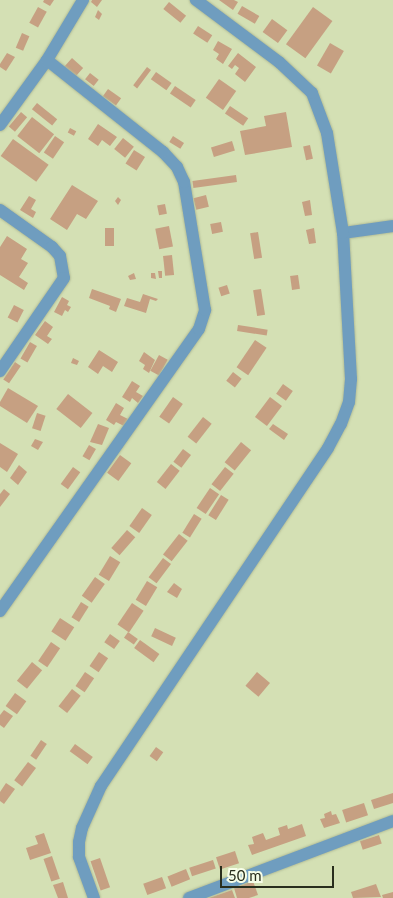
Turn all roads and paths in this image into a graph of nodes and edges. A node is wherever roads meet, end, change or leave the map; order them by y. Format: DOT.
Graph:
graph roads {
  1 [pos="83,0"];
  2 [pos="196,0"];
  3 [pos="47,60"];
  4 [pos="0,125"];
  5 [pos="0,210"];
  6 [pos="393,226"];
  7 [pos="343,233"];
  8 [pos="0,371"];
  9 [pos="0,611"];
  10 [pos="393,821"];
  11 [pos="94,898"];
  12 [pos="189,898"];
  1 -- 3 [label="street"];
  2 -- 7 [label="street"];
  3 -- 4 [label="street"];
  3 -- 9 [label="street"];
  5 -- 8 [label="street"];
  6 -- 7 [label="street"];
  7 -- 11 [label="street"];
  10 -- 12 [label="street"];
}
